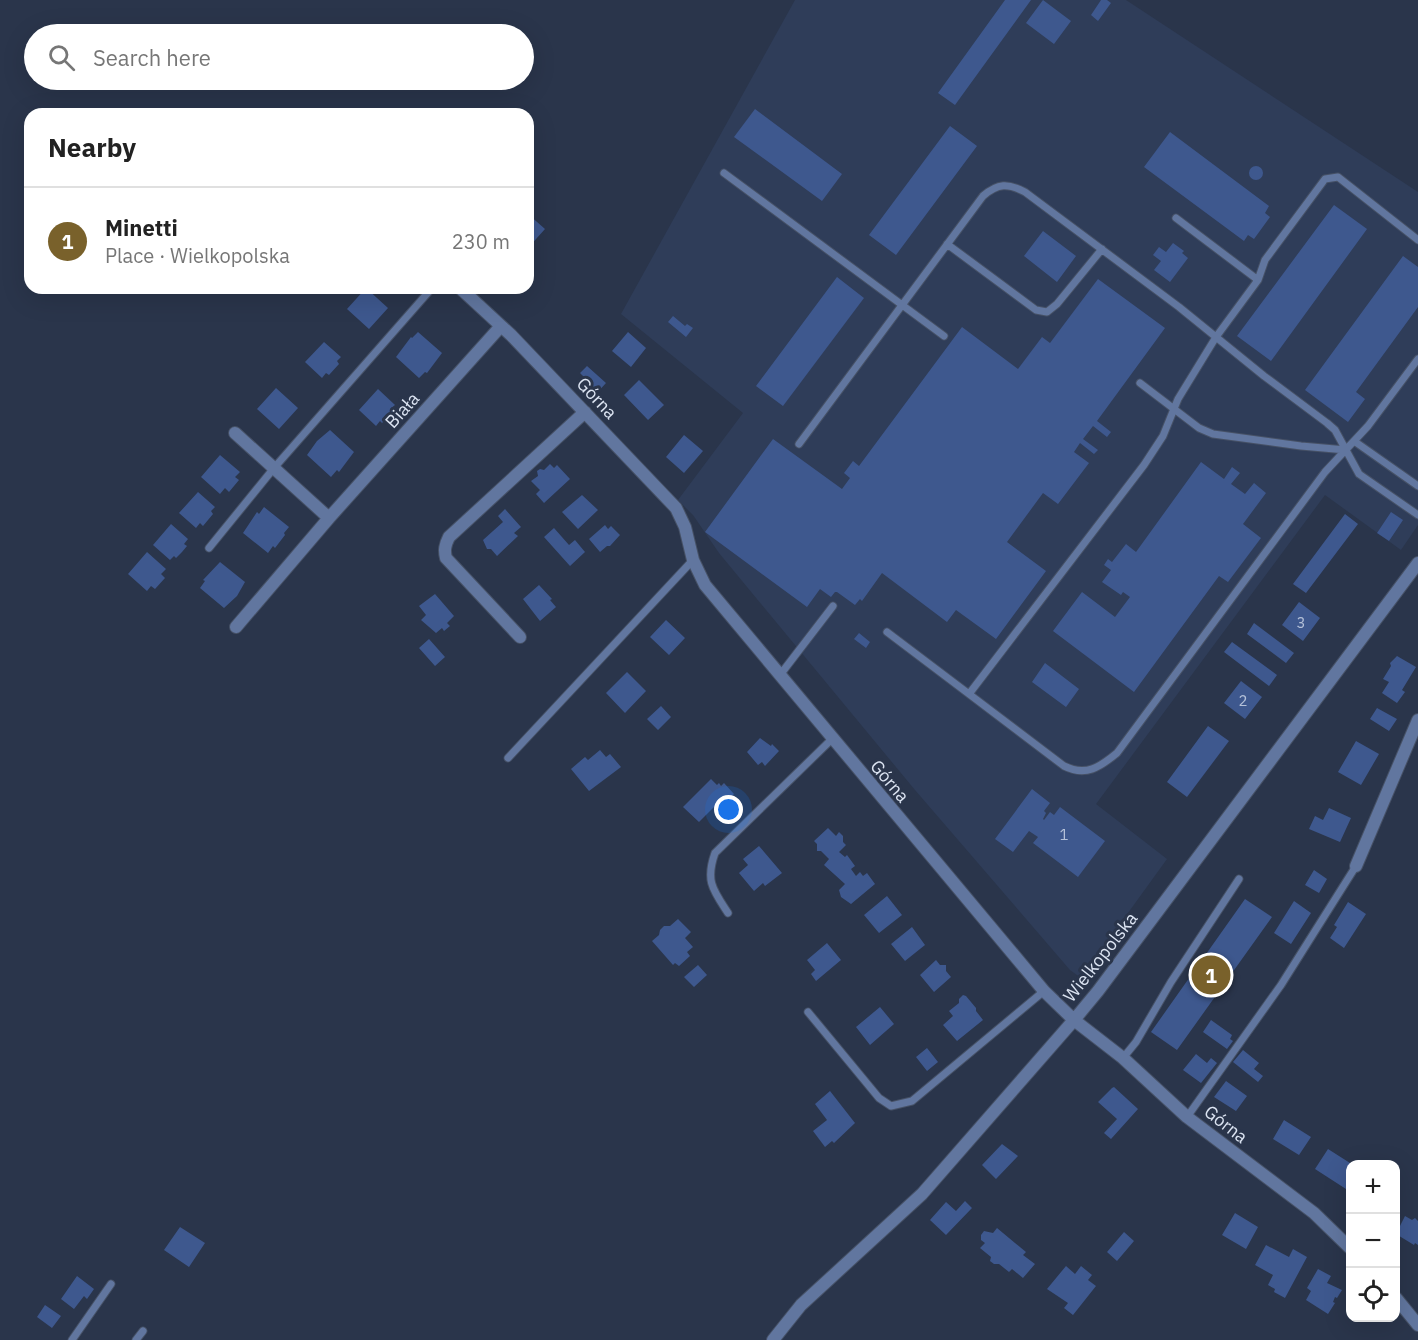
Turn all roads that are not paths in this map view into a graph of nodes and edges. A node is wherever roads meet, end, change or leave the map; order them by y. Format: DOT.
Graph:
graph roads {
  1 [pos="724,173"];
  2 [pos="1176,218"];
  3 [pos="1418,240"];
  4 [pos="947,244"];
  5 [pos="1102,249"];
  6 [pos="1258,280"];
  7 [pos="427,294"];
  8 [pos="466,294"];
  9 [pos="902,306"];
  10 [pos="501,326"];
  11 [pos="944,336"];
  12 [pos="1216,337"];
  13 [pos="1418,359"];
  14 [pos="1140,383"];
  15 [pos="1174,409"];
  16 [pos="585,412"];
  17 [pos="235,433"];
  18 [pos="1354,441"];
  19 [pos="799,444"];
  20 [pos="1346,450"];
  21 [pos="274,468"];
  22 [pos="1418,486"];
  23 [pos="1418,515"];
  24 [pos="329,518"];
  25 [pos="209,548"];
  26 [pos="693,560"];
  27 [pos="1418,563"];
  28 [pos="833,606"];
  29 [pos="236,627"];
  30 [pos="887,632"];
  31 [pos="520,638"];
  32 [pos="780,675"];
  33 [pos="969,694"];
  34 [pos="1418,720"];
  35 [pos="832,739"];
  36 [pos="508,758"];
  37 [pos="1356,866"];
  38 [pos="1239,879"];
  39 [pos="728,913"];
  40 [pos="1044,991"];
  41 [pos="808,1011"];
  42 [pos="1074,1020"];
  43 [pos="1123,1058"];
  44 [pos="1187,1117"];
  45 [pos="1346,1244"];
  46 [pos="111,1284"];
  47 [pos="1400,1304"];
  48 [pos="1418,1325"];
  49 [pos="143,1331"];
  50 [pos="72,1340"];
  51 [pos="136,1340"];
  52 [pos="773,1340"];
  1 -- 9 [label="lane"];
  2 -- 6 [label="lane"];
  3 -- 6 [label="lane"];
  4 -- 5 [label="lane"];
  4 -- 5 [label="lane"];
  4 -- 9 [label="lane"];
  5 -- 12 [label="lane"];
  6 -- 12 [label="lane"];
  7 -- 21 [label="lane"];
  8 -- 10 [label="street, Górna"];
  9 -- 11 [label="lane"];
  9 -- 19 [label="lane"];
  10 -- 16 [label="street, Górna"];
  10 -- 24 [label="street, Biała"];
  12 -- 15 [label="lane"];
  12 -- 20 [label="lane"];
  13 -- 18 [label="lane"];
  14 -- 15 [label="lane"];
  15 -- 20 [label="lane"];
  15 -- 33 [label="lane"];
  16 -- 26 [label="street, Górna"];
  16 -- 31 [label="street"];
  17 -- 21 [label="street"];
  18 -- 20 [label="lane"];
  18 -- 22 [label="lane"];
  20 -- 23 [label="lane"];
  20 -- 33 [label="lane"];
  21 -- 24 [label="street"];
  21 -- 25 [label="lane"];
  24 -- 29 [label="street, Biała"];
  26 -- 32 [label="street, Górna"];
  26 -- 36 [label="lane"];
  27 -- 42 [label="street, Wielkopolska"];
  28 -- 32 [label="lane"];
  30 -- 33 [label="lane"];
  32 -- 35 [label="street, Górna"];
  34 -- 37 [label="street"];
  35 -- 39 [label="lane"];
  35 -- 40 [label="street, Górna"];
  37 -- 44 [label="lane"];
  38 -- 43 [label="lane"];
  40 -- 41 [label="lane"];
  40 -- 42 [label="street, Górna"];
  42 -- 43 [label="street, Górna"];
  42 -- 52 [label="street, Wielkopolska"];
  43 -- 44 [label="street, Górna"];
  44 -- 45 [label="street, Górna"];
  46 -- 50 [label="lane"];
  47 -- 48 [label="street"];
  49 -- 51 [label="lane"];
}
